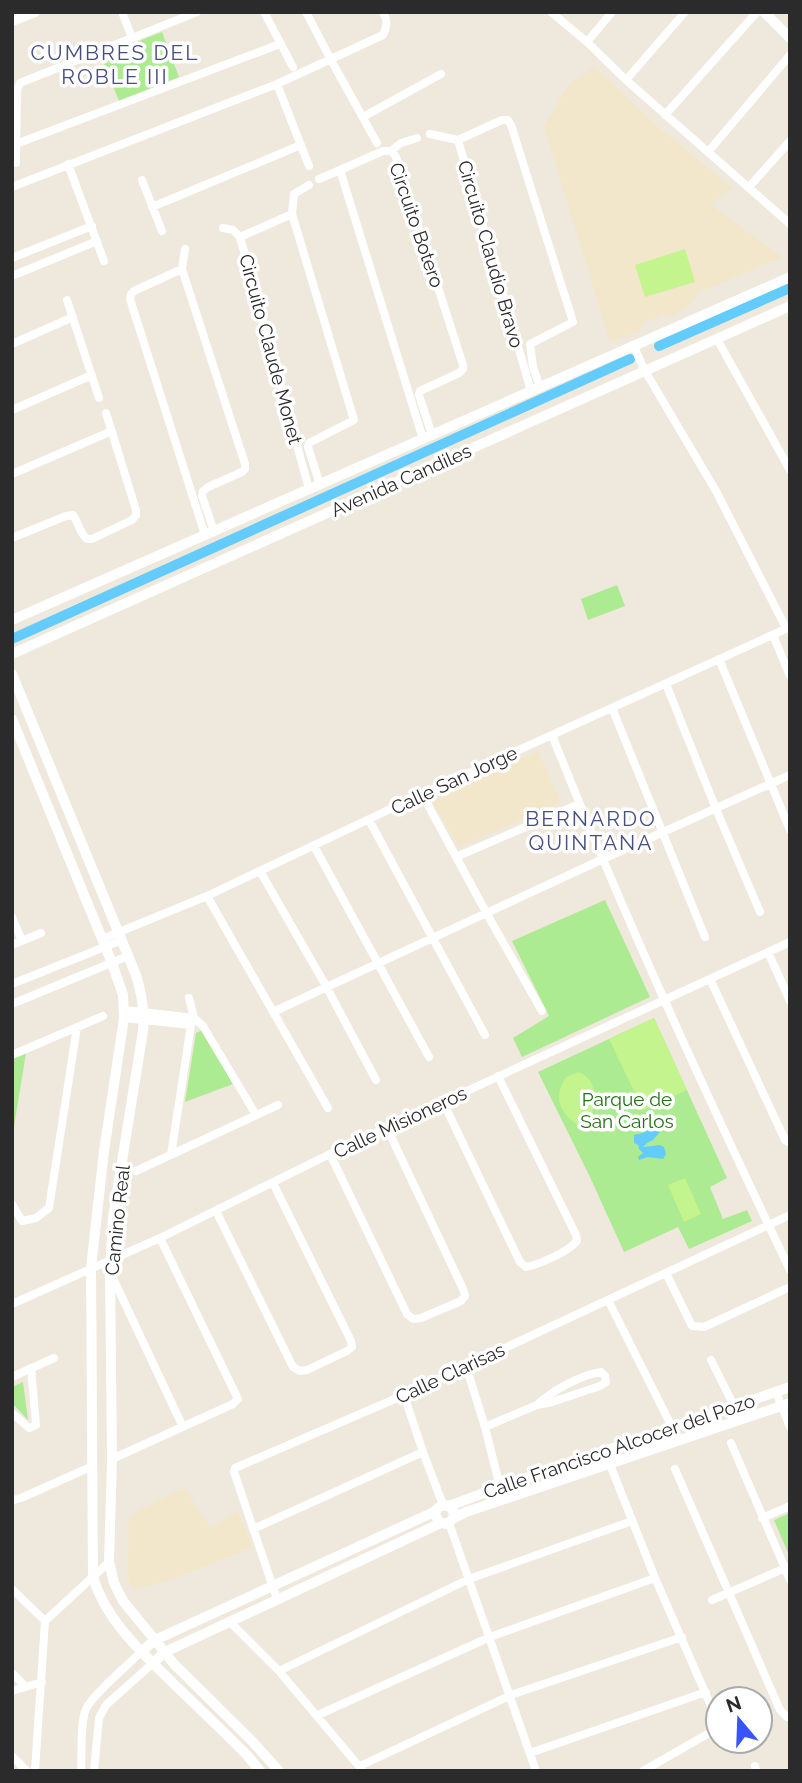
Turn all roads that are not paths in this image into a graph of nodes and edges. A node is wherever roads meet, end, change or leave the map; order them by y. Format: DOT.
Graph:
graph roads {
  1 [pos="35,12"];
  2 [pos="122,12"];
  3 [pos="197,12"];
  4 [pos="264,12"];
  5 [pos="306,12"];
  6 [pos="383,12"];
  7 [pos="551,12"];
  8 [pos="612,12"];
  9 [pos="685,12"];
  10 [pos="757,12"];
  11 [pos="764,12"];
  12 [pos="12,21"];
  13 [pos="132,38"];
  14 [pos="790,38"];
  15 [pos="587,42"];
  16 [pos="280,44"];
  17 [pos="790,55"];
  18 [pos="331,61"];
  19 [pos="293,67"];
  20 [pos="441,74"];
  21 [pos="626,80"];
  22 [pos="277,84"];
  23 [pos="666,115"];
  24 [pos="363,117"];
  25 [pos="430,134"];
  26 [pos="417,138"];
  27 [pos="458,140"];
  28 [pos="790,141"];
  29 [pos="377,143"];
  30 [pos="16,144"];
  31 [pos="301,145"];
  32 [pos="391,151"];
  33 [pos="708,152"];
  34 [pos="16,163"];
  35 [pos="68,164"];
  36 [pos="309,166"];
  37 [pos="340,170"];
  38 [pos="319,179"];
  39 [pos="142,180"];
  40 [pos="309,185"];
  41 [pos="12,187"];
  42 [pos="748,187"];
  43 [pos="152,207"];
  44 [pos="292,214"];
  45 [pos="789,222"];
  46 [pos="92,226"];
  47 [pos="223,228"];
  48 [pos="162,231"];
  49 [pos="240,237"];
  50 [pos="97,241"];
  51 [pos="185,249"];
  52 [pos="12,258"];
  53 [pos="104,261"];
  54 [pos="182,269"];
  55 [pos="12,276"];
  56 [pos="790,276"];
  57 [pos="67,300"];
  58 [pos="790,306"];
  59 [pos="73,317"];
  60 [pos="718,339"];
  61 [pos="12,344"];
  62 [pos="635,348"];
  63 [pos="644,367"];
  64 [pos="92,375"];
  65 [pos="536,389"];
  66 [pos="99,398"];
  67 [pos="12,410"];
  68 [pos="106,413"];
  69 [pos="112,432"];
  70 [pos="427,437"];
  71 [pos="790,470"];
  72 [pos="12,474"];
  73 [pos="314,487"];
  74 [pos="209,533"];
  75 [pos="12,538"];
  76 [pos="12,620"];
  77 [pos="788,627"];
  78 [pos="773,635"];
  79 [pos="12,654"];
  80 [pos="719,659"];
  81 [pos="12,674"];
  82 [pos="790,676"];
  83 [pos="666,684"];
  84 [pos="612,708"];
  85 [pos="12,719"];
  86 [pos="552,735"];
  87 [pos="790,775"];
  88 [pos="771,784"];
  89 [pos="422,794"];
  90 [pos="579,804"];
  91 [pos="716,809"];
  92 [pos="369,820"];
  93 [pos="790,830"];
  94 [pos="663,832"];
  95 [pos="314,846"];
  96 [pos="456,856"];
  97 [pos="603,859"];
  98 [pos="260,871"];
  99 [pos="207,896"];
  100 [pos="760,912"];
  101 [pos="487,914"];
  102 [pos="12,916"];
  103 [pos="41,933"];
  104 [pos="120,936"];
  105 [pos="705,937"];
  106 [pos="433,939"];
  107 [pos="22,941"];
  108 [pos="790,942"];
  109 [pos="104,943"];
  110 [pos="12,945"];
  111 [pos="768,952"];
  112 [pos="128,956"];
  113 [pos="112,963"];
  114 [pos="377,963"];
  115 [pos="710,979"];
  116 [pos="12,984"];
  117 [pos="326,986"];
  118 [pos="189,998"];
  119 [pos="664,1000"];
  120 [pos="790,1001"];
  121 [pos="12,1004"];
  122 [pos="542,1011"];
  123 [pos="273,1012"];
  124 [pos="125,1014"];
  125 [pos="103,1016"];
  126 [pos="144,1016"];
  127 [pos="193,1021"];
  128 [pos="77,1027"];
  129 [pos="485,1035"];
  130 [pos="12,1055"];
  131 [pos="429,1057"];
  132 [pos="498,1076"];
  133 [pos="376,1080"];
  134 [pos="443,1102"];
  135 [pos="278,1105"];
  136 [pos="328,1108"];
  137 [pos="256,1115"];
  138 [pos="387,1128"];
  139 [pos="790,1143"];
  140 [pos="330,1154"];
  141 [pos="171,1155"];
  142 [pos="136,1171"];
  143 [pos="273,1183"];
  144 [pos="12,1205"];
  145 [pos="216,1211"];
  146 [pos="790,1215"];
  147 [pos="769,1225"];
  148 [pos="160,1237"];
  149 [pos="787,1258"];
  150 [pos="111,1259"];
  151 [pos="91,1268"];
  152 [pos="790,1270"];
  153 [pos="110,1272"];
  154 [pos="666,1273"];
  155 [pos="790,1287"];
  156 [pos="608,1300"];
  157 [pos="12,1304"];
  158 [pos="54,1358"];
  159 [pos="711,1360"];
  160 [pos="466,1366"];
  161 [pos="31,1368"];
  162 [pos="12,1377"];
  163 [pos="789,1391"];
  164 [pos="776,1392"];
  165 [pos="404,1395"];
  166 [pos="786,1404"];
  167 [pos="537,1405"];
  168 [pos="734,1406"];
  169 [pos="12,1413"];
  170 [pos="183,1427"];
  171 [pos="485,1427"];
  172 [pos="672,1427"];
  173 [pos="790,1427"];
  174 [pos="731,1443"];
  175 [pos="423,1452"];
  176 [pos="111,1459"];
  177 [pos="609,1462"];
  178 [pos="93,1466"];
  179 [pos="675,1469"];
  180 [pos="500,1487"];
  181 [pos="13,1500"];
  182 [pos="790,1506"];
  183 [pos="443,1507"];
  184 [pos="762,1518"];
  185 [pos="448,1521"];
  186 [pos="632,1521"];
  187 [pos="253,1529"];
  188 [pos="109,1562"];
  189 [pos="787,1567"];
  190 [pos="93,1577"];
  191 [pos="469,1578"];
  192 [pos="655,1578"];
  193 [pos="790,1580"];
  194 [pos="272,1587"];
  195 [pos="12,1589"];
  196 [pos="730,1591"];
  197 [pos="277,1600"];
  198 [pos="712,1600"];
  199 [pos="45,1621"];
  200 [pos="229,1621"];
  201 [pos="490,1637"];
  202 [pos="682,1637"];
  203 [pos="155,1640"];
  204 [pos="141,1652"];
  205 [pos="165,1652"];
  206 [pos="153,1663"];
  207 [pos="279,1671"];
  208 [pos="12,1673"];
  209 [pos="43,1682"];
  210 [pos="26,1687"];
  211 [pos="704,1687"];
  212 [pos="12,1690"];
  213 [pos="704,1693"];
  214 [pos="510,1695"];
  215 [pos="318,1716"];
  216 [pos="787,1717"];
  217 [pos="704,1736"];
  218 [pos="530,1753"];
  219 [pos="12,1756"];
  220 [pos="362,1768"];
  221 [pos="27,1771"];
  222 [pos="35,1771"];
  223 [pos="81,1771"];
  224 [pos="94,1771"];
  225 [pos="260,1771"];
  226 [pos="279,1771"];
  227 [pos="536,1771"];
  228 [pos="643,1771"];
  1 -- 12 [label="street"];
  2 -- 13 [label="street"];
  3 -- 13 [label="street"];
  4 -- 16 [label="street"];
  5 -- 18 [label="street"];
  6 -- 18 [label="street"];
  7 -- 15 [label="street"];
  8 -- 15 [label="street"];
  9 -- 21 [label="street"];
  10 -- 23 [label="street"];
  11 -- 14 [label="main road"];
  13 -- 30 [label="street"];
  15 -- 21 [label="street"];
  16 -- 19 [label="street"];
  16 -- 30 [label="street"];
  17 -- 33 [label="street"];
  18 -- 22 [label="street"];
  18 -- 24 [label="street"];
  20 -- 24 [label="street"];
  21 -- 23 [label="street"];
  22 -- 31 [label="street"];
  22 -- 35 [label="street"];
  23 -- 33 [label="street"];
  24 -- 29 [label="street"];
  25 -- 27 [label="street"];
  26 -- 32 [label="street"];
  27 -- 65 [label="street, Circuito Claudio Bravo"];
  27 -- 65 [label="street, Circuito Claudio Bravo"];
  28 -- 42 [label="street"];
  30 -- 34 [label="street"];
  31 -- 36 [label="street"];
  31 -- 43 [label="street"];
  32 -- 37 [label="street, Circuito Botero"];
  32 -- 70 [label="street, Circuito Botero"];
  33 -- 42 [label="street"];
  35 -- 41 [label="street"];
  35 -- 46 [label="street"];
  37 -- 38 [label="street, Circuito Botero"];
  37 -- 70 [label="street"];
  39 -- 43 [label="street"];
  40 -- 44 [label="street"];
  42 -- 45 [label="street"];
  43 -- 48 [label="street"];
  44 -- 49 [label="street, Circuito Claude Monet"];
  44 -- 73 [label="street, Circuito Claude Monet"];
  46 -- 50 [label="street"];
  46 -- 52 [label="street"];
  47 -- 49 [label="street"];
  49 -- 73 [label="street, Circuito Claude Monet"];
  50 -- 53 [label="street"];
  50 -- 55 [label="street"];
  51 -- 54 [label="street"];
  54 -- 74 [label="street"];
  54 -- 74 [label="street"];
  56 -- 62 [label="main road, Avenida Candiles"];
  57 -- 59 [label="street"];
  58 -- 60 [label="main road, Avenida Candiles"];
  59 -- 61 [label="street"];
  59 -- 64 [label="street"];
  60 -- 63 [label="main road, Avenida Candiles"];
  60 -- 71 [label="street"];
  62 -- 63 [label="street"];
  62 -- 65 [label="main road, Avenida Candiles"];
  63 -- 77 [label="street"];
  63 -- 79 [label="main road, Avenida Candiles"];
  64 -- 66 [label="street"];
  64 -- 67 [label="street"];
  65 -- 70 [label="main road, Avenida Candiles"];
  68 -- 69 [label="street"];
  69 -- 72 [label="street"];
  69 -- 75 [label="street"];
  70 -- 73 [label="main road, Avenida Candiles"];
  73 -- 74 [label="main road, Avenida Candiles"];
  74 -- 76 [label="main road, Avenida Candiles"];
  77 -- 78 [label="street, Calle San Jorge"];
  78 -- 80 [label="street, Calle San Jorge"];
  78 -- 82 [label="street"];
  80 -- 83 [label="street, Calle San Jorge"];
  80 -- 88 [label="street"];
  81 -- 104 [label="street, Camino Real"];
  83 -- 84 [label="street, Calle San Jorge"];
  83 -- 91 [label="street"];
  84 -- 86 [label="street, Calle San Jorge"];
  84 -- 94 [label="street"];
  85 -- 109 [label="street, Camino Real"];
  86 -- 89 [label="street, Calle San Jorge"];
  86 -- 90 [label="street"];
  87 -- 88 [label="street"];
  88 -- 91 [label="street"];
  88 -- 93 [label="street"];
  89 -- 92 [label="street, Calle San Jorge"];
  89 -- 96 [label="street"];
  90 -- 96 [label="street"];
  90 -- 97 [label="street"];
  91 -- 94 [label="street"];
  91 -- 100 [label="street"];
  92 -- 95 [label="street, Calle San Jorge"];
  92 -- 106 [label="street"];
  94 -- 97 [label="street"];
  94 -- 105 [label="street"];
  95 -- 98 [label="street, Calle San Jorge"];
  95 -- 114 [label="street"];
  96 -- 101 [label="street"];
  97 -- 101 [label="street"];
  97 -- 119 [label="street"];
  98 -- 99 [label="street, Calle San Jorge"];
  98 -- 117 [label="street"];
  99 -- 104 [label="street, Calle San Jorge"];
  99 -- 123 [label="street"];
  101 -- 106 [label="street"];
  101 -- 122 [label="street"];
  102 -- 107 [label="street"];
  103 -- 107 [label="street"];
  104 -- 109 [label="street, Calle San Jorge"];
  104 -- 112 [label="street, Camino Real"];
  106 -- 114 [label="street"];
  106 -- 129 [label="street"];
  107 -- 110 [label="street"];
  108 -- 111 [label="street, Calle Misioneros"];
  109 -- 113 [label="street, Camino Real"];
  109 -- 116 [label="street, Calle San Jorge"];
  111 -- 115 [label="street, Calle Misioneros"];
  111 -- 120 [label="street"];
  112 -- 113 [label="street"];
  112 -- 126 [label="street, Camino Real"];
  113 -- 121 [label="street"];
  113 -- 124 [label="street, Camino Real"];
  114 -- 117 [label="street"];
  114 -- 131 [label="street"];
  115 -- 119 [label="street, Calle Misioneros"];
  115 -- 139 [label="street"];
  117 -- 123 [label="street"];
  117 -- 133 [label="street"];
  118 -- 127 [label="street"];
  119 -- 132 [label="street, Calle Misioneros"];
  119 -- 147 [label="street"];
  123 -- 136 [label="street"];
  124 -- 126 [label="street"];
  124 -- 151 [label="street, Camino Real"];
  125 -- 128 [label="street"];
  126 -- 127 [label="street"];
  126 -- 150 [label="street, Camino Real"];
  127 -- 137 [label="street"];
  127 -- 141 [label="street"];
  128 -- 130 [label="street"];
  128 -- 144 [label="street"];
  132 -- 134 [label="street, Calle Misioneros"];
  132 -- 134 [label="street"];
  134 -- 138 [label="street, Calle Misioneros"];
  135 -- 137 [label="street"];
  137 -- 141 [label="street"];
  138 -- 140 [label="street, Calle Misioneros"];
  138 -- 140 [label="street"];
  140 -- 143 [label="street, Calle Misioneros"];
  141 -- 142 [label="street"];
  143 -- 145 [label="street, Calle Misioneros"];
  143 -- 145 [label="street"];
  145 -- 148 [label="street, Calle Misioneros"];
  146 -- 147 [label="street, Calle Clarisas"];
  147 -- 149 [label="street"];
  147 -- 154 [label="street, Calle Clarisas"];
  148 -- 150 [label="street, Calle Misioneros"];
  148 -- 170 [label="street"];
  149 -- 152 [label="street"];
  150 -- 151 [label="street, Calle Misioneros"];
  150 -- 153 [label="street, Camino Real"];
  151 -- 157 [label="street, Calle Misioneros"];
  151 -- 178 [label="street, Camino Real"];
  153 -- 170 [label="street"];
  153 -- 176 [label="street, Camino Real"];
  154 -- 155 [label="street"];
  154 -- 156 [label="street, Calle Clarisas"];
  156 -- 160 [label="street, Calle Clarisas"];
  156 -- 172 [label="street"];
  158 -- 161 [label="street"];
  159 -- 168 [label="street"];
  160 -- 165 [label="street, Calle Clarisas"];
  160 -- 171 [label="street"];
  161 -- 162 [label="street"];
  161 -- 169 [label="street"];
  163 -- 164 [label="street, Calle Francisco Alcocer del Pozo"];
  164 -- 166 [label="street"];
  164 -- 168 [label="street, Calle Francisco Alcocer del Pozo"];
  165 -- 175 [label="street"];
  165 -- 187 [label="street, Calle Clarisas"];
  166 -- 173 [label="street"];
  166 -- 177 [label="street, Calle Francisco Alcocer del Pozo"];
  167 -- 167 [label="street"];
  167 -- 171 [label="street"];
  168 -- 172 [label="street, Calle Francisco Alcocer del Pozo"];
  170 -- 176 [label="street"];
  171 -- 180 [label="street"];
  172 -- 180 [label="street, Calle Francisco Alcocer del Pozo"];
  174 -- 184 [label="street"];
  175 -- 183 [label="street"];
  175 -- 187 [label="street"];
  176 -- 188 [label="street, Camino Real"];
  177 -- 185 [label="street, Calle Francisco Alcocer del Pozo"];
  177 -- 186 [label="street"];
  178 -- 181 [label="street"];
  178 -- 190 [label="street, Camino Real"];
  179 -- 196 [label="street"];
  180 -- 183 [label="street, Calle Francisco Alcocer del Pozo"];
  182 -- 184 [label="street"];
  183 -- 185 [label="street"];
  183 -- 185 [label="street"];
  183 -- 194 [label="street, Calle Francisco Alcocer del Pozo"];
  184 -- 189 [label="street"];
  185 -- 191 [label="street"];
  185 -- 197 [label="street, Calle Francisco Alcocer del Pozo"];
  186 -- 191 [label="street"];
  186 -- 192 [label="street"];
  187 -- 194 [label="street, Calle Clarisas"];
  188 -- 190 [label="street"];
  188 -- 203 [label="street, Camino Real"];
  189 -- 193 [label="street"];
  189 -- 196 [label="street"];
  190 -- 199 [label="street"];
  190 -- 204 [label="street, Camino Real"];
  191 -- 201 [label="street"];
  191 -- 207 [label="street"];
  192 -- 201 [label="street"];
  192 -- 202 [label="street"];
  194 -- 197 [label="street, Calle Clarisas"];
  194 -- 203 [label="street, Calle Francisco Alcocer del Pozo"];
  195 -- 199 [label="street"];
  196 -- 198 [label="street"];
  196 -- 216 [label="street"];
  197 -- 200 [label="street, Calle Francisco Alcocer del Pozo"];
  199 -- 209 [label="street"];
  200 -- 205 [label="street, Calle Francisco Alcocer del Pozo"];
  200 -- 207 [label="street"];
  201 -- 214 [label="street"];
  201 -- 215 [label="street"];
  202 -- 211 [label="street"];
  202 -- 214 [label="street"];
  203 -- 204 [label="street, Calle Francisco Alcocer del Pozo"];
  203 -- 205 [label="street, Camino Real"];
  204 -- 206 [label="street, Camino Real"];
  204 -- 223 [label="street"];
  205 -- 206 [label="street, Calle Francisco Alcocer del Pozo"];
  205 -- 226 [label="street, Camino Real"];
  206 -- 224 [label="street"];
  206 -- 225 [label="street, Camino Real"];
  207 -- 215 [label="street"];
  208 -- 210 [label="street"];
  209 -- 210 [label="street"];
  209 -- 222 [label="street"];
  210 -- 212 [label="street"];
  213 -- 218 [label="street"];
  214 -- 218 [label="street"];
  214 -- 220 [label="street"];
  215 -- 220 [label="street"];
  217 -- 228 [label="street"];
  218 -- 227 [label="street"];
  219 -- 221 [label="street"];
}
